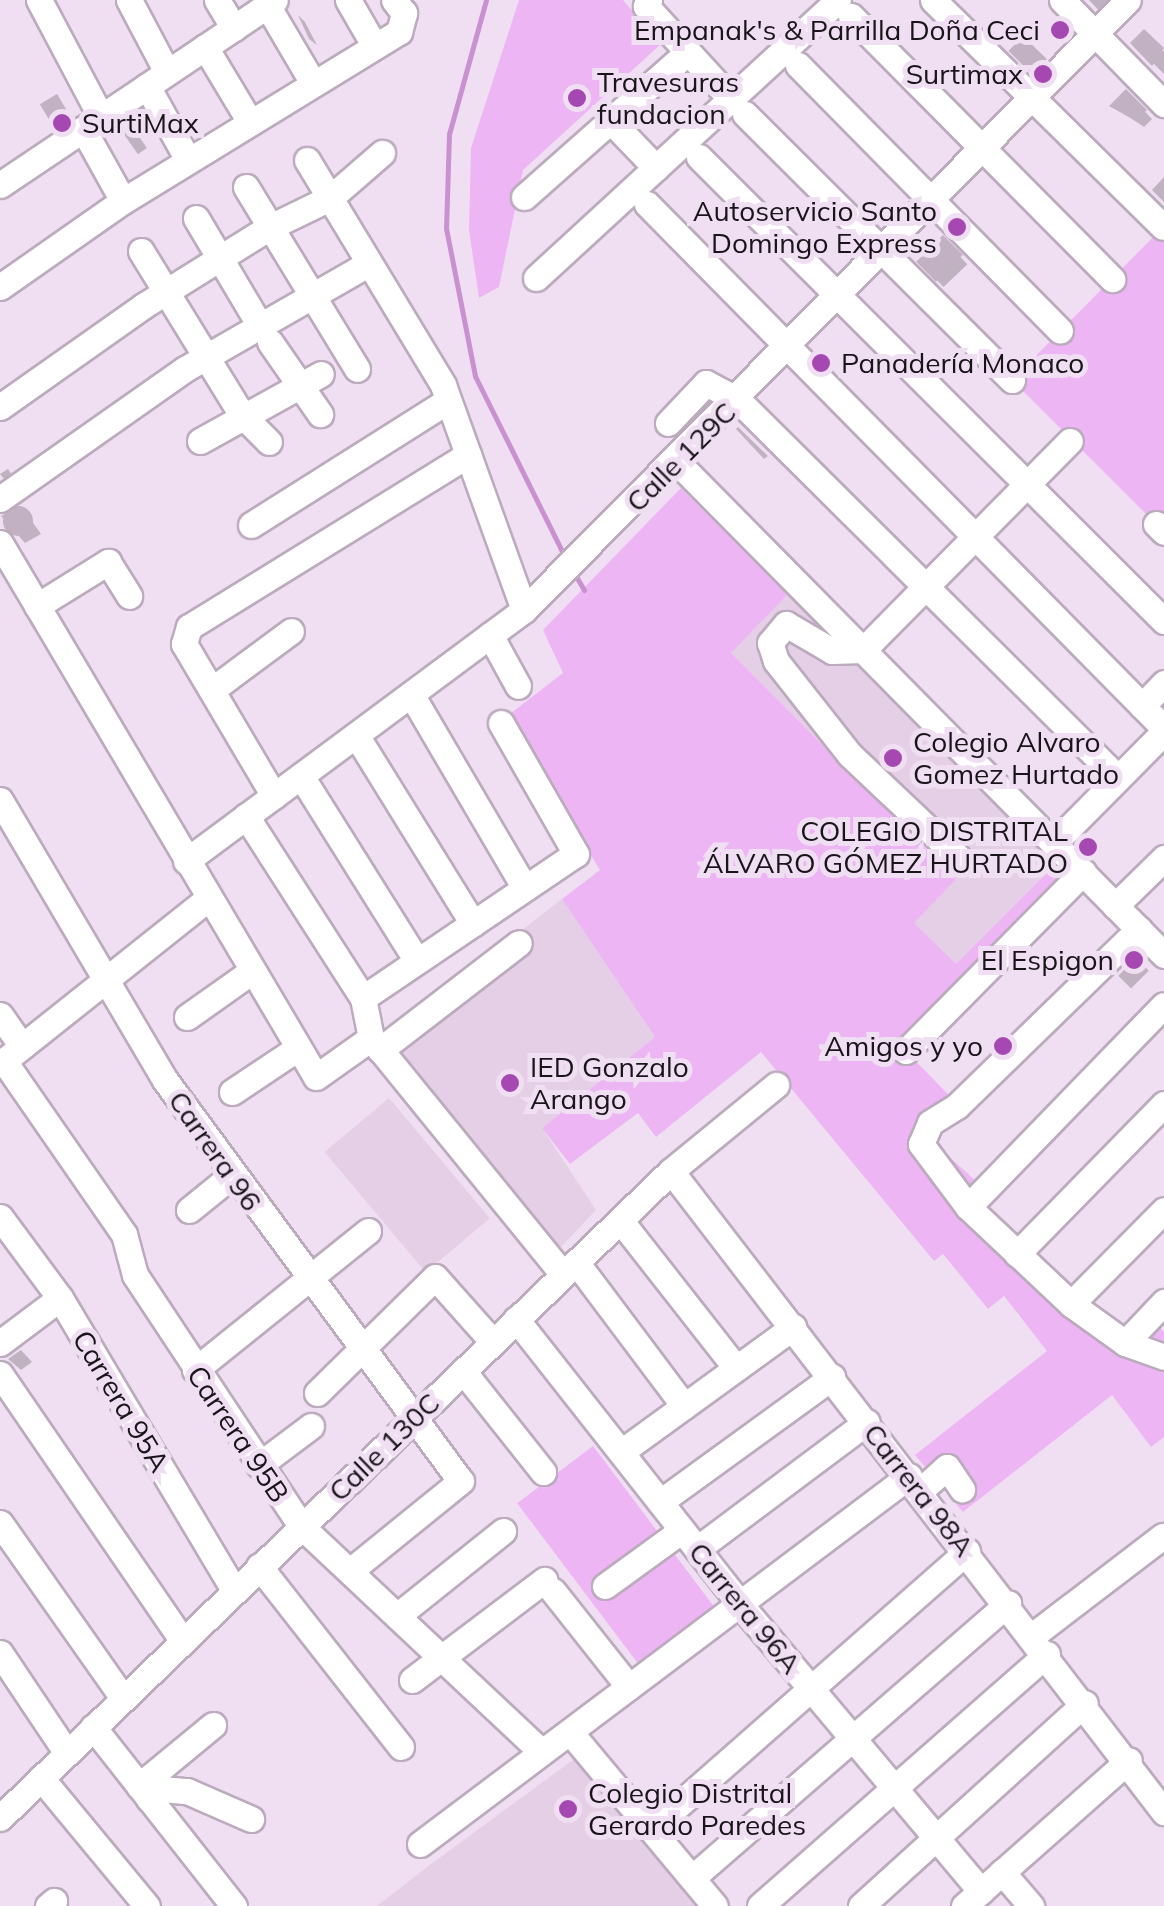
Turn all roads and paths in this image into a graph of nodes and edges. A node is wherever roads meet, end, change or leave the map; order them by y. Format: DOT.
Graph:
graph roads {
  1 [pos="39,0"];
  2 [pos="129,0"];
  3 [pos="218,0"];
  4 [pos="348,0"];
  5 [pos="933,0"];
  6 [pos="1062,0"];
  7 [pos="1128,0"];
  8 [pos="271,2"];
  9 [pos="648,3"];
  10 [pos="844,8"];
  11 [pos="400,12"];
  12 [pos="234,28"];
  13 [pos="1094,34"];
  14 [pos="374,46"];
  15 [pos="204,47"];
  16 [pos="687,53"];
  17 [pos="798,66"];
  18 [pos="157,79"];
  19 [pos="313,83"];
  20 [pos="1032,98"];
  21 [pos="1164,104"];
  22 [pos="738,106"];
  23 [pos="610,121"];
  24 [pos="250,122"];
  25 [pos="92,123"];
  26 [pos="982,149"];
  27 [pos="382,153"];
  28 [pos="699,157"];
  29 [pos="188,160"];
  30 [pos="307,160"];
  31 [pos="656,168"];
  32 [pos="2,178"];
  33 [pos="246,187"];
  34 [pos="524,197"];
  35 [pos="330,198"];
  36 [pos="932,201"];
  37 [pos="123,202"];
  38 [pos="647,204"];
  39 [pos="196,218"];
  40 [pos="270,227"];
  41 [pos="1163,228"];
  42 [pos="141,251"];
  43 [pos="882,252"];
  44 [pos="220,258"];
  45 [pos="369,263"];
  46 [pos="536,278"];
  47 [pos="1112,279"];
  48 [pos="0,287"];
  49 [pos="169,290"];
  50 [pos="314,295"];
  51 [pos="836,299"];
  52 [pos="1060,332"];
  53 [pos="265,334"];
  54 [pos="790,346"];
  55 [pos="206,358"];
  56 [pos="357,369"];
  57 [pos="321,374"];
  58 [pos="1012,380"];
  59 [pos="298,388"];
  60 [pos="738,400"];
  61 [pos="447,401"];
  62 [pos="0,407"];
  63 [pos="320,414"];
  64 [pos="242,415"];
  65 [pos="668,423"];
  66 [pos="200,440"];
  67 [pos="1070,441"];
  68 [pos="269,442"];
  69 [pos="468,455"];
  70 [pos="677,462"];
  71 [pos="1026,485"];
  72 [pos="0,500"];
  73 [pos="251,525"];
  74 [pos="975,536"];
  75 [pos="0,543"];
  76 [pos="7,570"];
  77 [pos="926,586"];
  78 [pos="129,596"];
  79 [pos="37,606"];
  80 [pos="524,610"];
  81 [pos="1164,621"];
  82 [pos="291,630"];
  83 [pos="490,636"];
  84 [pos="863,650"];
  85 [pos="1164,684"];
  86 [pos="518,686"];
  87 [pos="213,688"];
  88 [pos="411,694"];
  89 [pos="1142,706"];
  90 [pos="501,723"];
  91 [pos="1164,730"];
  92 [pos="356,735"];
  93 [pos="301,776"];
  94 [pos="1118,778"];
  95 [pos="274,796"];
  96 [pos="0,800"];
  97 [pos="246,816"];
  98 [pos="1054,843"];
  99 [pos="958,857"];
  100 [pos="1164,858"];
  101 [pos="186,861"];
  102 [pos="1083,872"];
  103 [pos="525,888"];
  104 [pos="208,898"];
  105 [pos="1116,906"];
  106 [pos="472,924"];
  107 [pos="1138,929"];
  108 [pos="520,944"];
  109 [pos="1164,955"];
  110 [pos="417,961"];
  111 [pos="252,972"];
  112 [pos="102,983"];
  113 [pos="363,998"];
  114 [pos="1164,1005"];
  115 [pos="0,1015"];
  116 [pos="187,1017"];
  117 [pos="376,1044"];
  118 [pos="298,1048"];
  119 [pos="906,1051"];
  120 [pos="9,1057"];
  121 [pos="776,1085"];
  122 [pos="232,1092"];
  123 [pos="1164,1104"];
  124 [pos="671,1170"];
  125 [pos="231,1176"];
  126 [pos="968,1207"];
  127 [pos="189,1210"];
  128 [pos="1164,1210"];
  129 [pos="0,1217"];
  130 [pos="620,1220"];
  131 [pos="368,1231"];
  132 [pos="1017,1254"];
  133 [pos="569,1268"];
  134 [pos="307,1280"];
  135 [pos="60,1298"];
  136 [pos="1164,1302"];
  137 [pos="1071,1304"];
  138 [pos="516,1319"];
  139 [pos="792,1326"];
  140 [pos="493,1342"];
  141 [pos="0,1343"];
  142 [pos="1124,1343"];
  143 [pos="360,1350"];
  144 [pos="1164,1358"];
  145 [pos="736,1368"];
  146 [pos="195,1370"];
  147 [pos="463,1371"];
  148 [pos="0,1374"];
  149 [pos="832,1377"];
  150 [pos="317,1393"];
  151 [pos="684,1406"];
  152 [pos="414,1418"];
  153 [pos="866,1422"];
  154 [pos="311,1426"];
  155 [pos="621,1452"];
  156 [pos="259,1465"];
  157 [pos="543,1472"];
  158 [pos="915,1484"];
  159 [pos="962,1489"];
  160 [pos="660,1502"];
  161 [pos="0,1523"];
  162 [pos="300,1526"];
  163 [pos="503,1531"];
  164 [pos="1163,1536"];
  165 [pos="690,1539"];
  166 [pos="967,1551"];
  167 [pos="259,1566"];
  168 [pos="350,1572"];
  169 [pos="604,1586"];
  170 [pos="234,1590"];
  171 [pos="1008,1603"];
  172 [pos="740,1604"];
  173 [pos="397,1616"];
  174 [pos="182,1640"];
  175 [pos="1040,1645"];
  176 [pos="0,1653"];
  177 [pos="442,1658"];
  178 [pos="412,1680"];
  179 [pos="629,1687"];
  180 [pos="811,1688"];
  181 [pos="123,1698"];
  182 [pos="1085,1703"];
  183 [pos="212,1725"];
  184 [pos="94,1727"];
  185 [pos="570,1732"];
  186 [pos="852,1738"];
  187 [pos="401,1747"];
  188 [pos="542,1752"];
  189 [pos="67,1753"];
  190 [pos="1130,1760"];
  191 [pos="41,1778"];
  192 [pos="894,1788"];
  193 [pos="144,1792"];
  194 [pos="5,1802"];
  195 [pos="1164,1812"];
  196 [pos="252,1820"];
  197 [pos="651,1828"];
  198 [pos="936,1838"];
  199 [pos="420,1844"];
  200 [pos="1002,1872"];
  201 [pos="692,1878"];
  202 [pos="972,1899"];
  203 [pos="147,1906"];
  204 [pos="234,1906"];
  205 [pos="715,1906"];
  206 [pos="760,1906"];
  207 [pos="861,1906"];
  208 [pos="1031,1906"];
  1 -- 25 [label="street"];
  2 -- 18 [label="street"];
  3 -- 12 [label="street"];
  4 -- 14 [label="street"];
  5 -- 20 [label="street"];
  6 -- 13 [label="street"];
  7 -- 13 [label="street, Calle 129C"];
  8 -- 12 [label="street"];
  8 -- 19 [label="street"];
  9 -- 16 [label="street"];
  10 -- 22 [label="street"];
  10 -- 26 [label="street"];
  11 -- 14 [label="street"];
  12 -- 15 [label="street"];
  13 -- 20 [label="street, Calle 129C"];
  13 -- 21 [label="street"];
  14 -- 19 [label="street"];
  15 -- 18 [label="street"];
  15 -- 24 [label="street"];
  16 -- 22 [label="street"];
  16 -- 23 [label="street"];
  17 -- 36 [label="street"];
  18 -- 25 [label="street"];
  18 -- 29 [label="street"];
  19 -- 24 [label="street"];
  20 -- 26 [label="street, Calle 129C"];
  20 -- 41 [label="street"];
  22 -- 31 [label="street"];
  22 -- 43 [label="street"];
  23 -- 31 [label="street"];
  23 -- 34 [label="street"];
  24 -- 29 [label="street"];
  25 -- 32 [label="street"];
  25 -- 37 [label="street"];
  26 -- 36 [label="street, Calle 129C"];
  26 -- 47 [label="street"];
  27 -- 35 [label="street"];
  28 -- 51 [label="street"];
  29 -- 37 [label="street"];
  30 -- 35 [label="street"];
  31 -- 46 [label="street"];
  33 -- 40 [label="street"];
  35 -- 40 [label="street"];
  35 -- 45 [label="street"];
  36 -- 43 [label="street, Calle 129C"];
  36 -- 52 [label="street"];
  37 -- 48 [label="street"];
  38 -- 54 [label="street"];
  39 -- 44 [label="street"];
  40 -- 44 [label="street"];
  40 -- 50 [label="street"];
  42 -- 49 [label="street"];
  43 -- 51 [label="street, Calle 129C"];
  43 -- 58 [label="street"];
  44 -- 49 [label="street"];
  44 -- 53 [label="street"];
  45 -- 50 [label="street"];
  45 -- 61 [label="street"];
  49 -- 55 [label="street"];
  49 -- 62 [label="street"];
  50 -- 53 [label="street"];
  50 -- 56 [label="street"];
  51 -- 54 [label="street, Calle 129C"];
  51 -- 71 [label="street"];
  53 -- 55 [label="street"];
  53 -- 59 [label="street"];
  54 -- 60 [label="street, Calle 129C"];
  54 -- 74 [label="street"];
  55 -- 64 [label="street"];
  55 -- 72 [label="street"];
  57 -- 59 [label="street"];
  59 -- 63 [label="street"];
  59 -- 64 [label="street"];
  60 -- 65 [label="street"];
  60 -- 70 [label="street, Calle 129C"];
  60 -- 77 [label="street"];
  61 -- 69 [label="street"];
  61 -- 73 [label="street"];
  64 -- 66 [label="street"];
  64 -- 68 [label="street"];
  67 -- 71 [label="street"];
  69 -- 80 [label="street"];
  69 -- 87 [label="street"];
  70 -- 80 [label="street, Calle 129C"];
  70 -- 84 [label="street"];
  71 -- 74 [label="street"];
  71 -- 81 [label="street"];
  74 -- 77 [label="street"];
  74 -- 89 [label="street"];
  75 -- 76 [label="street"];
  76 -- 79 [label="street"];
  77 -- 84 [label="street"];
  77 -- 94 [label="street"];
  78 -- 79 [label="street"];
  79 -- 101 [label="street"];
  80 -- 83 [label="street, Calle 129C"];
  82 -- 87 [label="street"];
  83 -- 86 [label="street"];
  83 -- 88 [label="street, Calle 129C"];
  84 -- 98 [label="street"];
  84 -- 99 [label="street"];
  85 -- 89 [label="street"];
  87 -- 95 [label="street"];
  88 -- 92 [label="street, Calle 129C"];
  88 -- 103 [label="street"];
  89 -- 91 [label="street"];
  90 -- 103 [label="street"];
  91 -- 94 [label="street"];
  92 -- 93 [label="street, Calle 129C"];
  92 -- 106 [label="street"];
  93 -- 95 [label="street, Calle 129C"];
  93 -- 110 [label="street"];
  94 -- 98 [label="street"];
  95 -- 97 [label="street, Calle 129C"];
  96 -- 112 [label="street, Carrera 96"];
  97 -- 101 [label="street, Calle 129C"];
  97 -- 113 [label="street"];
  98 -- 102 [label="street"];
  100 -- 105 [label="street"];
  101 -- 104 [label="street"];
  102 -- 105 [label="street"];
  102 -- 119 [label="street"];
  103 -- 106 [label="street"];
  104 -- 111 [label="street"];
  104 -- 112 [label="street"];
  105 -- 107 [label="street"];
  106 -- 110 [label="street"];
  107 -- 109 [label="street"];
  107 -- 126 [label="street"];
  108 -- 117 [label="street"];
  110 -- 113 [label="street"];
  111 -- 116 [label="street"];
  111 -- 118 [label="street"];
  112 -- 120 [label="street"];
  112 -- 125 [label="street, Carrera 96"];
  113 -- 117 [label="street"];
  114 -- 126 [label="street"];
  115 -- 120 [label="street, Carrera 95B"];
  117 -- 118 [label="street"];
  117 -- 133 [label="street"];
  118 -- 122 [label="street"];
  120 -- 146 [label="street, Carrera 95B"];
  121 -- 124 [label="street, Calle 130C"];
  123 -- 132 [label="street"];
  124 -- 130 [label="street, Calle 130C"];
  124 -- 139 [label="street, Carrera 98A"];
  125 -- 127 [label="street"];
  125 -- 134 [label="street, Carrera 96"];
  126 -- 132 [label="street"];
  128 -- 137 [label="street"];
  129 -- 135 [label="street, Carrera 95A"];
  130 -- 133 [label="street, Calle 130C"];
  130 -- 145 [label="street"];
  131 -- 134 [label="street"];
  132 -- 137 [label="street"];
  133 -- 138 [label="street, Calle 130C"];
  133 -- 151 [label="street"];
  134 -- 143 [label="street, Carrera 96"];
  134 -- 146 [label="street"];
  135 -- 141 [label="street"];
  135 -- 170 [label="street, Carrera 95A"];
  136 -- 142 [label="street"];
  137 -- 142 [label="street"];
  138 -- 140 [label="street, Calle 130C"];
  138 -- 155 [label="street, Carrera 96A"];
  139 -- 145 [label="street"];
  139 -- 149 [label="street, Carrera 98A"];
  140 -- 143 [label="street"];
  140 -- 147 [label="street, Calle 130C"];
  142 -- 144 [label="street"];
  143 -- 150 [label="street"];
  143 -- 152 [label="street, Carrera 96"];
  145 -- 151 [label="street"];
  146 -- 156 [label="street, Carrera 95B"];
  147 -- 152 [label="street, Calle 130C"];
  147 -- 157 [label="street"];
  148 -- 174 [label="street"];
  149 -- 153 [label="street, Carrera 98A"];
  149 -- 160 [label="street"];
  151 -- 155 [label="street"];
  152 -- 162 [label="street, Calle 130C"];
  152 -- 168 [label="street, Carrera 96"];
  153 -- 158 [label="street, Carrera 98A"];
  153 -- 165 [label="street"];
  154 -- 156 [label="street"];
  155 -- 160 [label="street, Carrera 96A"];
  156 -- 162 [label="street, Carrera 95B"];
  158 -- 159 [label="street"];
  158 -- 166 [label="street, Carrera 98A"];
  158 -- 172 [label="street"];
  160 -- 165 [label="street, Carrera 96A"];
  161 -- 181 [label="street"];
  162 -- 167 [label="street, Calle 130C"];
  162 -- 168 [label="street, Carrera 95B"];
  163 -- 173 [label="street"];
  164 -- 175 [label="street"];
  165 -- 169 [label="street"];
  165 -- 172 [label="street, Carrera 96A"];
  166 -- 171 [label="street, Carrera 98A"];
  166 -- 180 [label="street"];
  167 -- 170 [label="street, Calle 130C"];
  167 -- 187 [label="street"];
  168 -- 173 [label="street, Carrera 95B"];
  170 -- 174 [label="street, Calle 130C"];
  171 -- 175 [label="street, Carrera 98A"];
  171 -- 186 [label="street"];
  172 -- 179 [label="street"];
  172 -- 180 [label="street, Carrera 96A"];
  173 -- 177 [label="street, Carrera 95B"];
  174 -- 181 [label="street, Calle 130C"];
  175 -- 182 [label="street, Carrera 98A"];
  175 -- 192 [label="street"];
  176 -- 189 [label="street"];
  177 -- 178 [label="street"];
  177 -- 179 [label="street"];
  177 -- 188 [label="street, Carrera 95B"];
  179 -- 185 [label="street"];
  180 -- 186 [label="street, Carrera 96A"];
  180 -- 197 [label="street"];
  181 -- 184 [label="street, Calle 130C"];
  182 -- 190 [label="street, Carrera 98A"];
  182 -- 198 [label="street"];
  183 -- 193 [label="street"];
  184 -- 189 [label="street, Calle 130C"];
  184 -- 193 [label="street"];
  185 -- 188 [label="street"];
  185 -- 197 [label="street"];
  186 -- 192 [label="street, Carrera 96A"];
  186 -- 201 [label="street"];
  188 -- 199 [label="street"];
  189 -- 191 [label="street, Calle 130C"];
  190 -- 195 [label="street, Carrera 98A"];
  190 -- 200 [label="street"];
  191 -- 194 [label="street, Calle 130C"];
  191 -- 203 [label="street"];
  192 -- 198 [label="street, Carrera 96A"];
  192 -- 206 [label="street"];
  193 -- 196 [label="street"];
  193 -- 204 [label="street"];
  197 -- 201 [label="street"];
  198 -- 202 [label="street, Carrera 96A"];
  198 -- 207 [label="street"];
  200 -- 202 [label="street"];
  200 -- 208 [label="street"];
  201 -- 205 [label="street"];
}
